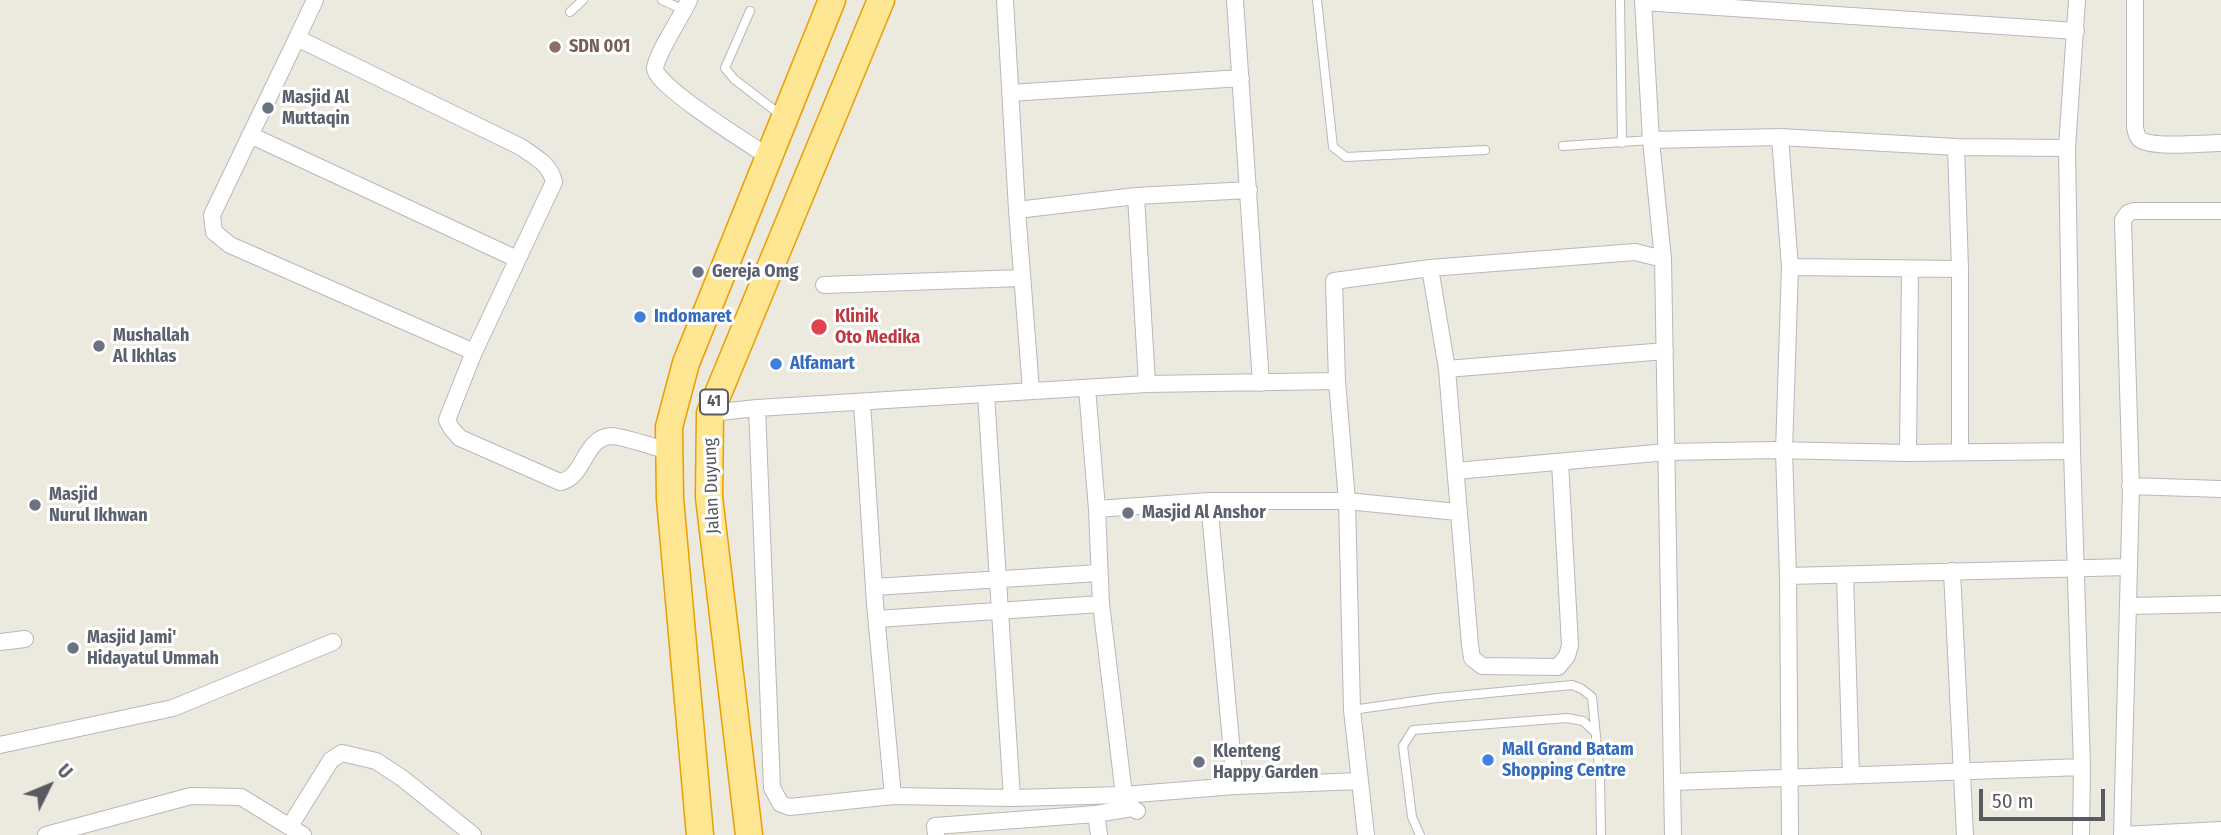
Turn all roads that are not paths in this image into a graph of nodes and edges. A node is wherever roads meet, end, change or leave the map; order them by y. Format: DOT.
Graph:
graph roads {
  1 [pos="314,0"];
  2 [pos="583,0"];
  3 [pos="662,0"];
  4 [pos="832,0"];
  5 [pos="881,0"];
  6 [pos="1005,0"];
  7 [pos="1235,0"];
  8 [pos="1317,0"];
  9 [pos="1620,0"];
  10 [pos="2077,0"];
  11 [pos="2135,0"];
  12 [pos="1643,1"];
  13 [pos="687,5"];
  14 [pos="750,11"];
  15 [pos="570,12"];
  16 [pos="2076,31"];
  17 [pos="297,38"];
  18 [pos="1241,78"];
  19 [pos="1010,93"];
  20 [pos="785,118"];
  21 [pos="250,135"];
  22 [pos="1780,136"];
  23 [pos="1651,141"];
  24 [pos="1622,143"];
  25 [pos="2221,143"];
  26 [pos="1563,146"];
  27 [pos="1956,147"];
  28 [pos="2067,148"];
  29 [pos="1485,150"];
  30 [pos="769,158"];
  31 [pos="1249,190"];
  32 [pos="1136,195"];
  33 [pos="1017,210"];
  34 [pos="2221,211"];
  35 [pos="517,259"];
  36 [pos="1664,259"];
  37 [pos="1790,267"];
  38 [pos="1430,268"];
  39 [pos="1910,269"];
  40 [pos="1960,269"];
  41 [pos="1021,278"];
  42 [pos="824,285"];
  43 [pos="1665,351"];
  44 [pos="474,352"];
  45 [pos="1447,369"];
  46 [pos="1337,381"];
  47 [pos="1261,383"];
  48 [pos="1147,384"];
  49 [pos="1087,388"];
  50 [pos="1031,390"];
  51 [pos="986,394"];
  52 [pos="862,402"];
  53 [pos="757,408"];
  54 [pos="710,413"];
  55 [pos="669,451"];
  56 [pos="1784,451"];
  57 [pos="1960,451"];
  58 [pos="2072,451"];
  59 [pos="1667,452"];
  60 [pos="1908,453"];
  61 [pos="1560,462"];
  62 [pos="1456,471"];
  63 [pos="2130,486"];
  64 [pos="2221,489"];
  65 [pos="1347,500"];
  66 [pos="1209,501"];
  67 [pos="1097,509"];
  68 [pos="1457,512"];
  69 [pos="2079,567"];
  70 [pos="2122,567"];
  71 [pos="1952,571"];
  72 [pos="1099,573"];
  73 [pos="1844,575"];
  74 [pos="1788,576"];
  75 [pos="998,580"];
  76 [pos="874,587"];
  77 [pos="1101,604"];
  78 [pos="2221,604"];
  79 [pos="2129,606"];
  80 [pos="1000,613"];
  81 [pos="877,619"];
  82 [pos="25,639"];
  83 [pos="0,642"];
  84 [pos="333,642"];
  85 [pos="1352,710"];
  86 [pos="1595,732"];
  87 [pos="0,745"];
  88 [pos="2082,767"];
  89 [pos="1962,772"];
  90 [pos="1852,774"];
  91 [pos="1791,776"];
  92 [pos="1360,781"];
  93 [pos="1673,782"];
  94 [pos="1236,786"];
  95 [pos="1124,795"];
  96 [pos="893,796"];
  97 [pos="1012,798"];
  98 [pos="1137,811"];
  99 [pos="1096,814"];
  100 [pos="2221,830"];
  101 [pos="296,831"];
  102 [pos="46,835"];
  103 [pos="473,835"];
  104 [pos="700,835"];
  105 [pos="749,835"];
  106 [pos="936,835"];
  107 [pos="1099,835"];
  108 [pos="1366,835"];
  109 [pos="1420,835"];
  110 [pos="1601,835"];
  111 [pos="1673,835"];
  112 [pos="1790,835"];
  113 [pos="1965,835"];
  114 [pos="2081,835"];
  115 [pos="2122,835"];
  1 -- 17 [label="street"];
  2 -- 15 [label="lane"];
  3 -- 13 [label="lane"];
  4 -- 20 [label="highway, 41"];
  5 -- 54 [label="highway, Jalan Duyung / 41"];
  6 -- 19 [label="street"];
  7 -- 18 [label="street"];
  8 -- 29 [label="lane"];
  9 -- 24 [label="lane"];
  10 -- 16 [label="street"];
  11 -- 25 [label="street"];
  12 -- 16 [label="street"];
  12 -- 23 [label="street"];
  13 -- 30 [label="street"];
  14 -- 20 [label="lane"];
  16 -- 28 [label="street"];
  17 -- 21 [label="street"];
  17 -- 35 [label="street"];
  18 -- 19 [label="street"];
  18 -- 31 [label="street"];
  19 -- 33 [label="street"];
  20 -- 30 [label="highway, 41"];
  21 -- 35 [label="street"];
  21 -- 44 [label="street"];
  22 -- 23 [label="street"];
  22 -- 27 [label="street"];
  22 -- 37 [label="street"];
  23 -- 24 [label="lane"];
  23 -- 36 [label="street"];
  24 -- 26 [label="lane"];
  27 -- 28 [label="street"];
  27 -- 40 [label="street"];
  28 -- 58 [label="street"];
  30 -- 55 [label="highway, 41"];
  31 -- 32 [label="street"];
  31 -- 47 [label="street"];
  32 -- 33 [label="street"];
  32 -- 48 [label="street"];
  33 -- 41 [label="street"];
  34 -- 63 [label="street"];
  35 -- 44 [label="street"];
  36 -- 38 [label="street"];
  36 -- 43 [label="street"];
  37 -- 39 [label="street"];
  37 -- 56 [label="street"];
  38 -- 45 [label="street"];
  38 -- 46 [label="street"];
  39 -- 40 [label="street"];
  39 -- 60 [label="street"];
  40 -- 57 [label="street"];
  41 -- 42 [label="street"];
  41 -- 50 [label="street"];
  43 -- 45 [label="street"];
  43 -- 59 [label="street"];
  44 -- 55 [label="street"];
  45 -- 62 [label="street"];
  46 -- 47 [label="street"];
  46 -- 65 [label="street"];
  47 -- 48 [label="street"];
  48 -- 49 [label="street"];
  49 -- 50 [label="street"];
  49 -- 67 [label="street"];
  50 -- 51 [label="street"];
  51 -- 52 [label="street"];
  51 -- 75 [label="street"];
  52 -- 53 [label="street"];
  52 -- 76 [label="street"];
  53 -- 54 [label="street"];
  53 -- 96 [label="street"];
  54 -- 105 [label="highway, Jalan Duyung / 41"];
  55 -- 104 [label="highway, 41"];
  56 -- 59 [label="street"];
  56 -- 60 [label="street"];
  56 -- 74 [label="street"];
  57 -- 58 [label="street"];
  57 -- 60 [label="street"];
  58 -- 69 [label="street"];
  59 -- 61 [label="street"];
  59 -- 93 [label="street"];
  61 -- 62 [label="street"];
  61 -- 68 [label="street"];
  62 -- 68 [label="street"];
  63 -- 64 [label="street"];
  63 -- 70 [label="street"];
  65 -- 66 [label="street"];
  65 -- 68 [label="street"];
  65 -- 85 [label="street"];
  66 -- 67 [label="street"];
  66 -- 94 [label="street"];
  67 -- 72 [label="street"];
  69 -- 70 [label="street"];
  69 -- 71 [label="street"];
  69 -- 88 [label="street"];
  70 -- 79 [label="street"];
  71 -- 73 [label="street"];
  71 -- 89 [label="street"];
  72 -- 75 [label="street"];
  72 -- 77 [label="street"];
  73 -- 74 [label="street"];
  73 -- 90 [label="street"];
  74 -- 91 [label="street"];
  75 -- 76 [label="street"];
  75 -- 80 [label="street"];
  76 -- 81 [label="street"];
  77 -- 80 [label="street"];
  77 -- 95 [label="street"];
  78 -- 79 [label="street"];
  79 -- 115 [label="street"];
  80 -- 81 [label="street"];
  80 -- 97 [label="street"];
  81 -- 96 [label="street"];
  82 -- 83 [label="street"];
  84 -- 87 [label="street"];
  85 -- 86 [label="lane"];
  85 -- 92 [label="street"];
  86 -- 109 [label="lane"];
  86 -- 110 [label="lane"];
  88 -- 89 [label="street"];
  88 -- 114 [label="street"];
  89 -- 90 [label="street"];
  89 -- 113 [label="street"];
  90 -- 91 [label="street"];
  91 -- 93 [label="street"];
  91 -- 112 [label="street"];
  92 -- 94 [label="street"];
  92 -- 108 [label="street"];
  93 -- 111 [label="street"];
  94 -- 95 [label="street"];
  95 -- 97 [label="street"];
  96 -- 97 [label="street"];
  98 -- 99 [label="street"];
  99 -- 106 [label="street"];
  99 -- 107 [label="street"];
  100 -- 115 [label="street"];
  101 -- 102 [label="street"];
  101 -- 103 [label="street"];
}
